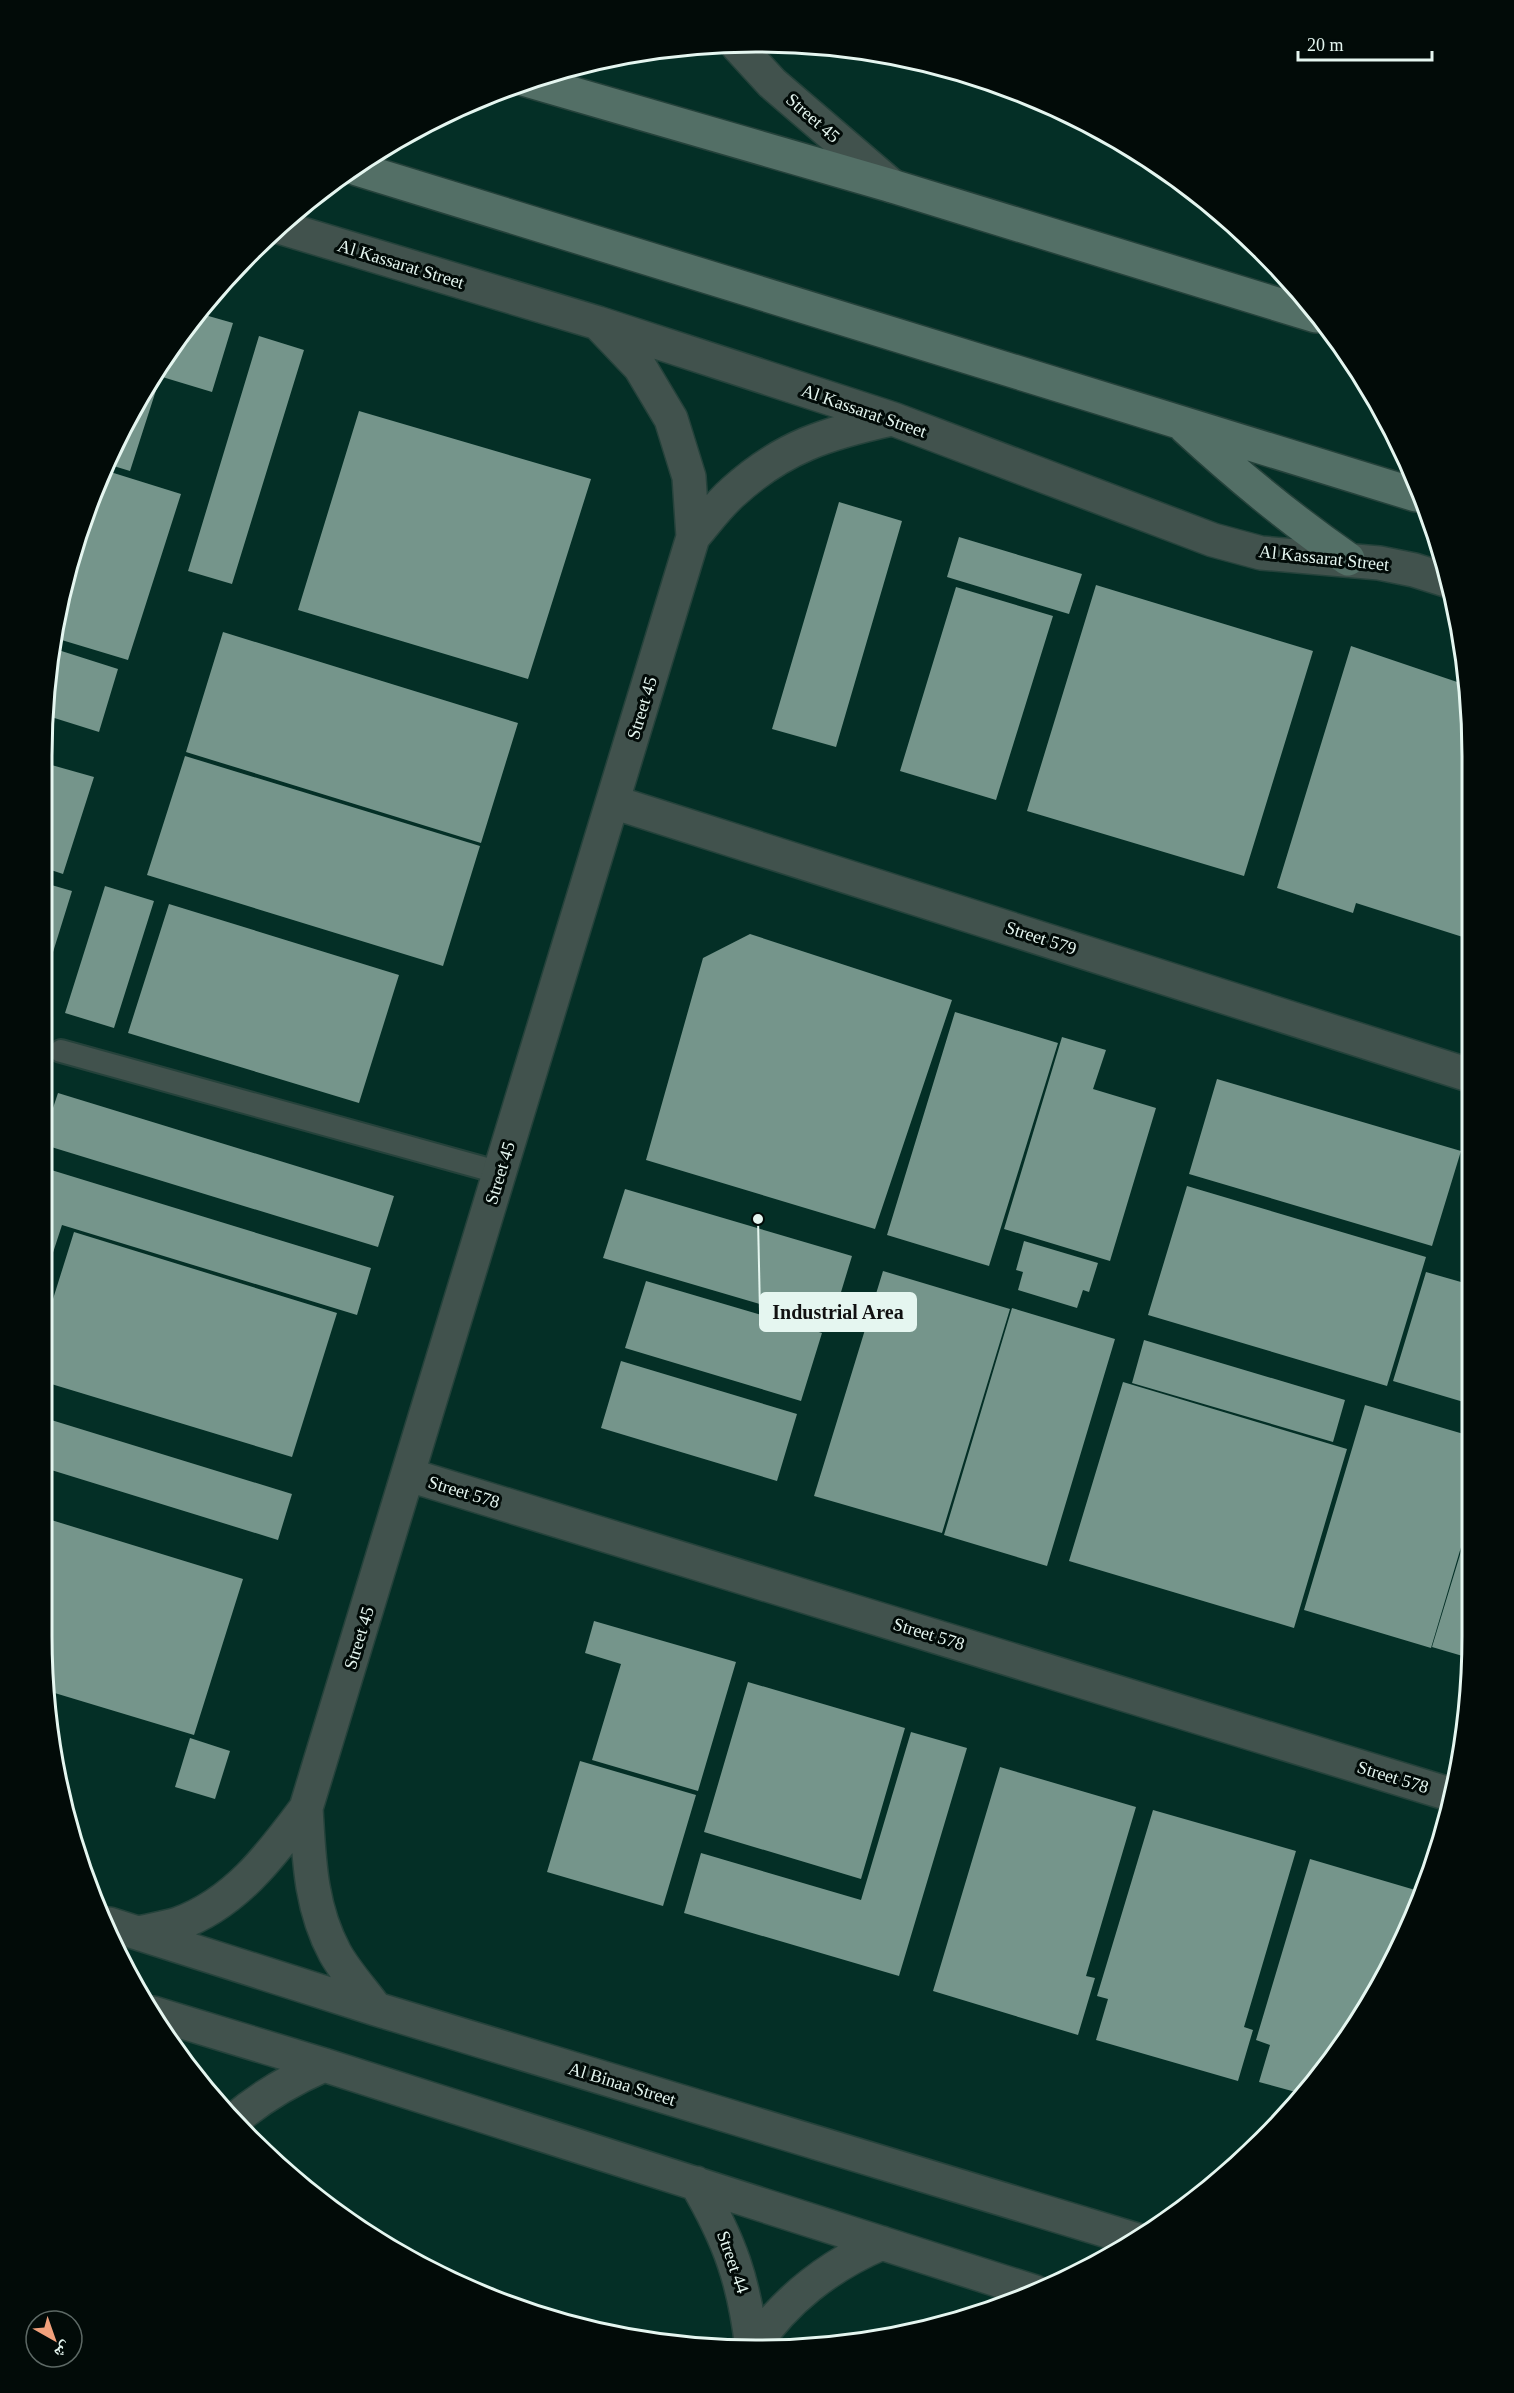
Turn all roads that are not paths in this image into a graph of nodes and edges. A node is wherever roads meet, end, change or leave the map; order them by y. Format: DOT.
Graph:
graph roads {
  1 [pos="744,53"];
  2 [pos="546,86"];
  3 [pos="365,172"];
  4 [pos="892,186"];
  5 [pos="289,230"];
  6 [pos="1303,312"];
  7 [pos="598,323"];
  8 [pos="892,419"];
  9 [pos="1180,423"];
  10 [pos="1410,493"];
  11 [pos="693,537"];
  12 [pos="1348,559"];
  13 [pos="1438,577"];
  14 [pos="613,802"];
  15 [pos="61,1051"];
  16 [pos="1462,1073"];
  17 [pos="501,1173"];
  18 [pos="409,1475"];
  19 [pos="1443,1792"];
  20 [pos="306,1808"];
  21 [pos="123,1928"];
  22 [pos="376,2009"];
  23 [pos="165,2017"];
  24 [pos="324,2065"];
  25 [pos="240,2115"];
  26 [pos="696,2183"];
  27 [pos="1125,2236"];
  28 [pos="882,2243"];
  29 [pos="1023,2288"];
  30 [pos="751,2340"];
  31 [pos="758,2340"];
  1 -- 4 [label="street, Street 45"];
  2 -- 4 [label="street"];
  3 -- 9 [label="street"];
  4 -- 6 [label="street"];
  5 -- 7 [label="street, Al Kassarat Street"];
  7 -- 8 [label="street, Al Kassarat Street"];
  7 -- 11 [label="street, Street 45"];
  8 -- 11 [label="street, Street 45"];
  8 -- 12 [label="street, Al Kassarat Street"];
  9 -- 10 [label="street"];
  9 -- 12 [label="street"];
  11 -- 14 [label="street, Street 45"];
  12 -- 13 [label="street, Al Kassarat Street"];
  14 -- 16 [label="street, Street 579"];
  14 -- 17 [label="street, Street 45"];
  15 -- 17 [label="lane"];
  17 -- 18 [label="street, Street 45"];
  18 -- 19 [label="street, Street 578"];
  18 -- 20 [label="street, Street 45"];
  20 -- 21 [label="street, Street 45"];
  20 -- 22 [label="street, Street 45"];
  21 -- 22 [label="street, Al Binaa Street"];
  22 -- 27 [label="street, Al Binaa Street"];
  23 -- 24 [label="street"];
  24 -- 25 [label="street"];
  24 -- 26 [label="street"];
  26 -- 28 [label="street"];
  26 -- 30 [label="street, Street 44"];
  28 -- 29 [label="street"];
  28 -- 31 [label="street, Street 44"];
}
